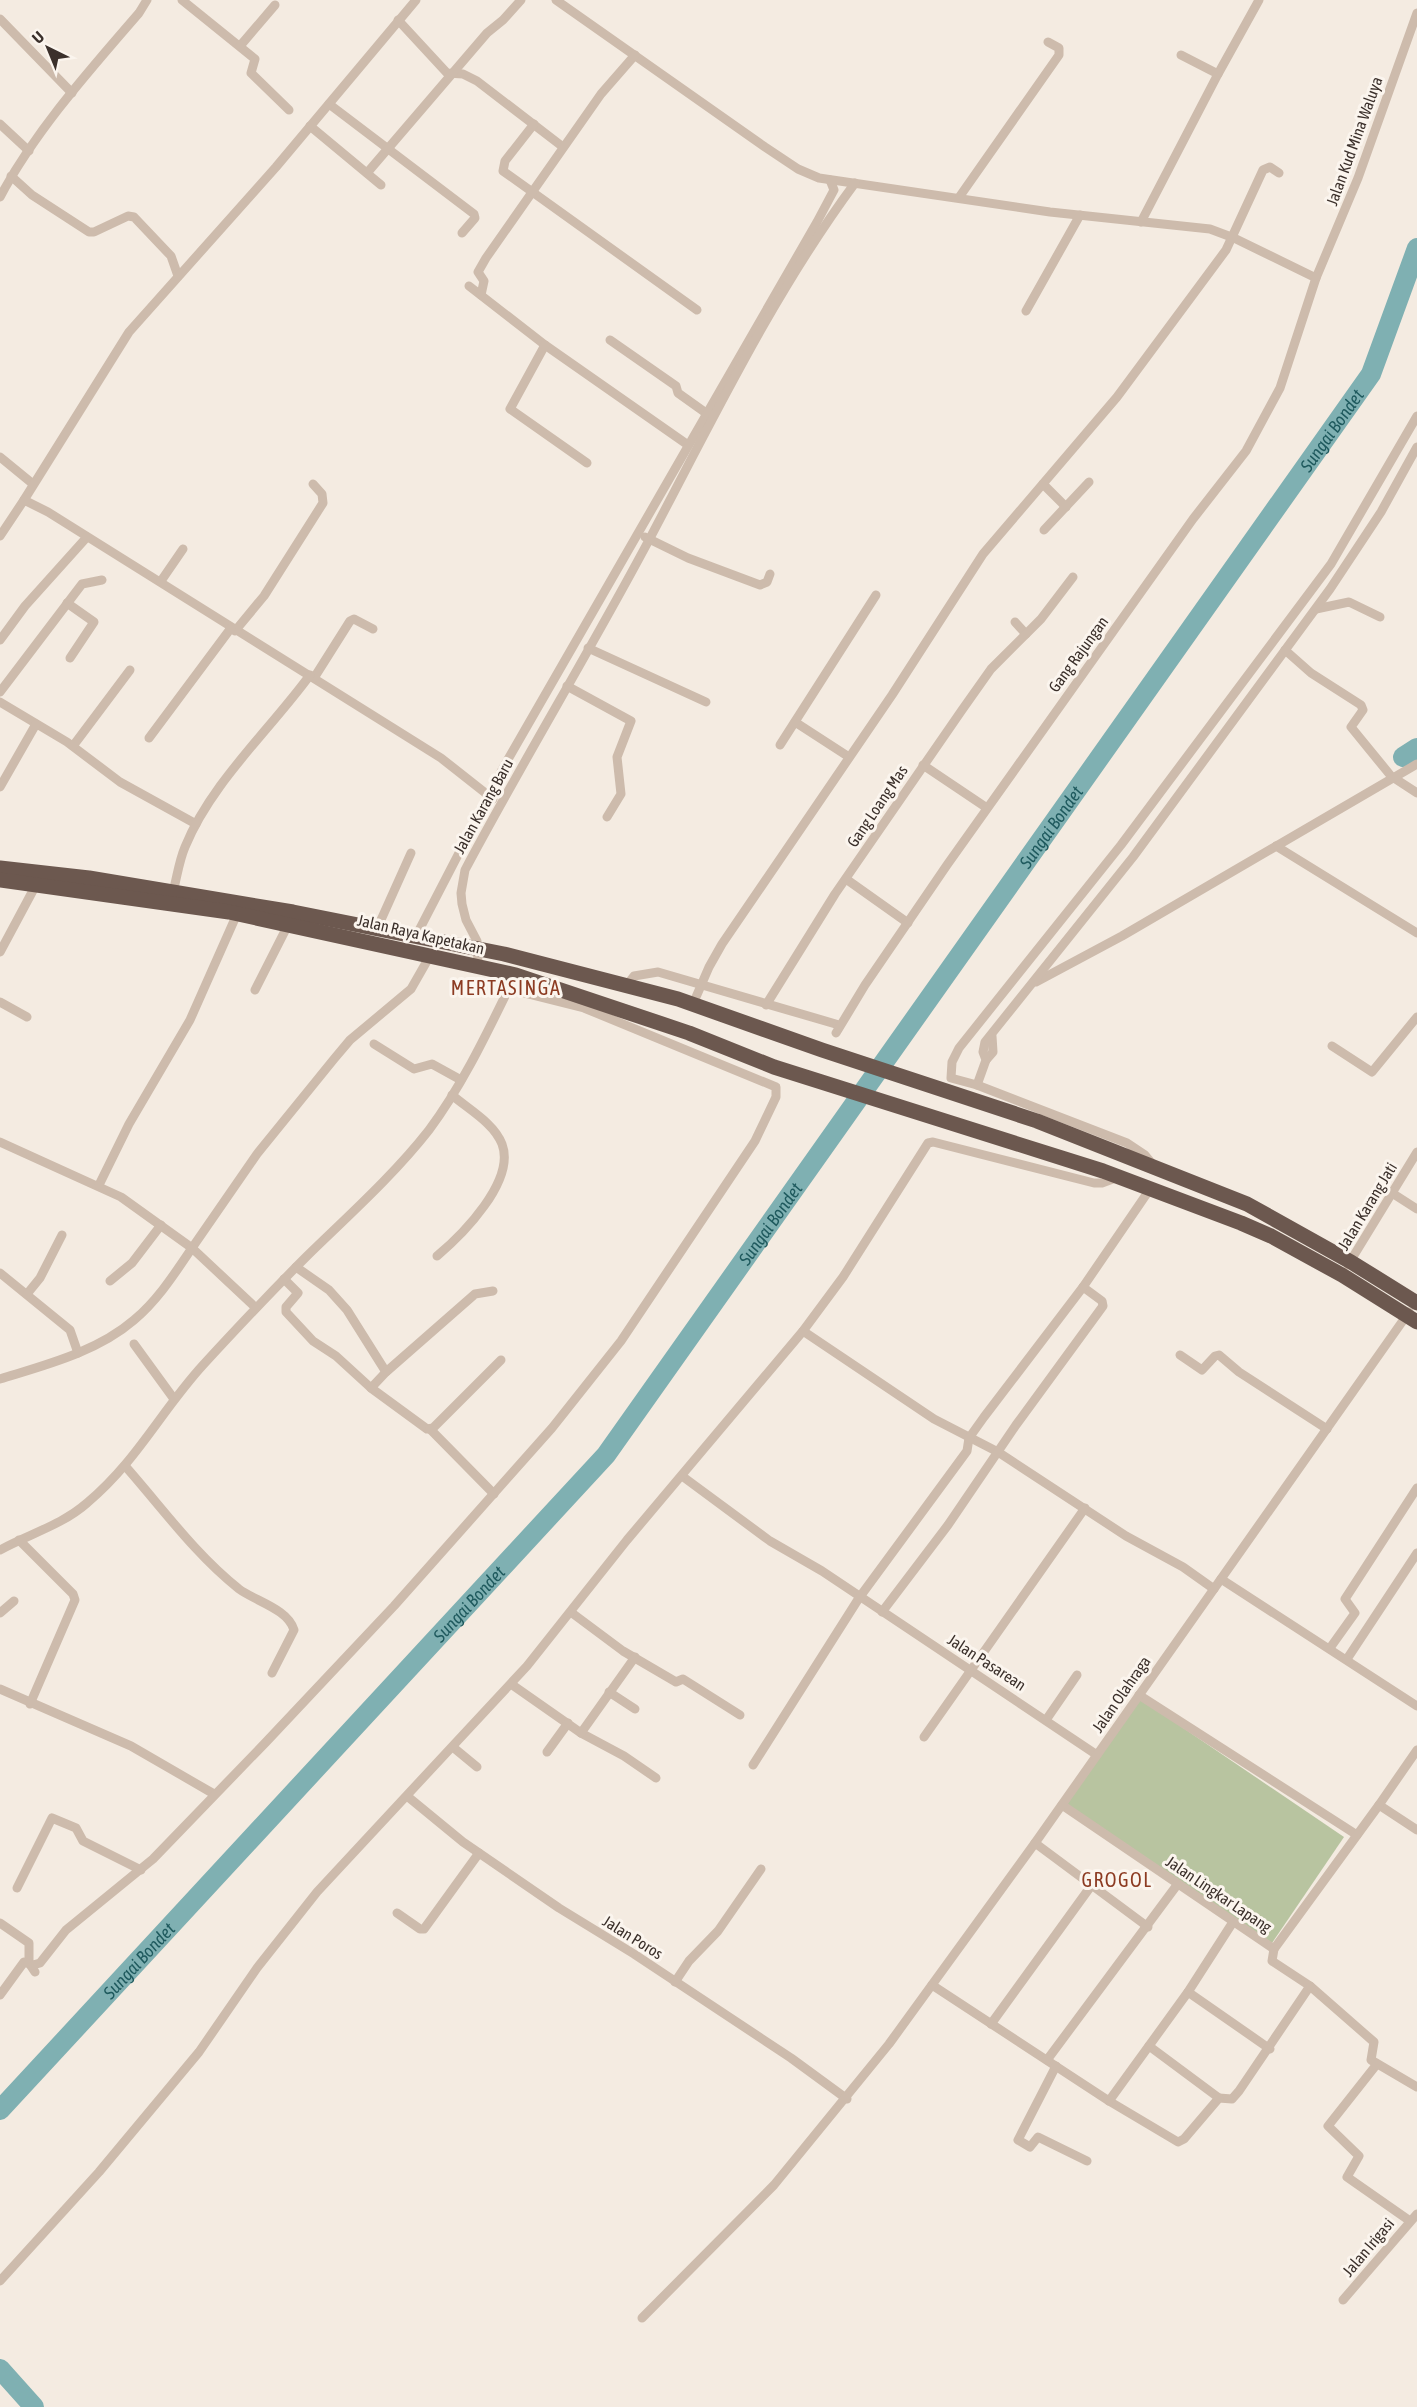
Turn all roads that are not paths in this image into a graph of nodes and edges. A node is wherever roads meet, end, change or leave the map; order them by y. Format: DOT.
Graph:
graph roads {
  1 [pos="147,0"];
  2 [pos="182,0"];
  3 [pos="416,0"];
  4 [pos="521,0"];
  5 [pos="556,0"];
  6 [pos="1259,0"];
  7 [pos="274,2"];
  8 [pos="1417,13"];
  9 [pos="0,19"];
  10 [pos="398,20"];
  11 [pos="1048,42"];
  12 [pos="240,46"];
  13 [pos="635,55"];
  14 [pos="1181,55"];
  15 [pos="1218,74"];
  16 [pos="453,75"];
  17 [pos="72,93"];
  18 [pos="329,104"];
  19 [pos="289,110"];
  20 [pos="0,124"];
  21 [pos="534,124"];
  22 [pos="310,126"];
  23 [pos="563,147"];
  24 [pos="387,150"];
  25 [pos="29,152"];
  26 [pos="367,173"];
  27 [pos="1280,173"];
  28 [pos="11,176"];
  29 [pos="835,181"];
  30 [pos="853,183"];
  31 [pos="381,185"];
  32 [pos="532,191"];
  33 [pos="960,196"];
  34 [pos="0,197"];
  35 [pos="1080,215"];
  36 [pos="1141,222"];
  37 [pos="821,223"];
  38 [pos="462,233"];
  39 [pos="1234,238"];
  40 [pos="178,276"];
  41 [pos="1316,278"];
  42 [pos="469,286"];
  43 [pos="481,295"];
  44 [pos="697,310"];
  45 [pos="1026,311"];
  46 [pos="610,340"];
  47 [pos="545,345"];
  48 [pos="706,413"];
  49 [pos="1417,416"];
  50 [pos="688,445"];
  51 [pos="1417,447"];
  52 [pos="0,457"];
  53 [pos="587,463"];
  54 [pos="1089,482"];
  55 [pos="33,484"];
  56 [pos="313,484"];
  57 [pos="1043,484"];
  58 [pos="24,500"];
  59 [pos="1066,507"];
  60 [pos="1044,530"];
  61 [pos="0,536"];
  62 [pos="87,537"];
  63 [pos="645,537"];
  64 [pos="183,549"];
  65 [pos="770,574"];
  66 [pos="1073,577"];
  67 [pos="102,580"];
  68 [pos="161,581"];
  69 [pos="876,594"];
  70 [pos="67,603"];
  71 [pos="1316,609"];
  72 [pos="1380,617"];
  73 [pos="1015,622"];
  74 [pos="233,629"];
  75 [pos="373,629"];
  76 [pos="1026,634"];
  77 [pos="0,640"];
  78 [pos="588,648"];
  79 [pos="1285,650"];
  80 [pos="70,658"];
  81 [pos="130,670"];
  82 [pos="561,671"];
  83 [pos="312,677"];
  84 [pos="567,685"];
  85 [pos="0,692"];
  86 [pos="0,702"];
  87 [pos="706,702"];
  88 [pos="795,722"];
  89 [pos="36,723"];
  90 [pos="149,738"];
  91 [pos="780,745"];
  92 [pos="73,746"];
  93 [pos="849,757"];
  94 [pos="1417,764"];
  95 [pos="923,765"];
  96 [pos="1390,775"];
  97 [pos="0,787"];
  98 [pos="1417,793"];
  99 [pos="494,800"];
  100 [pos="987,808"];
  101 [pos="607,817"];
  102 [pos="196,824"];
  103 [pos="1276,846"];
  104 [pos="411,853"];
  105 [pos="0,868"];
  106 [pos="38,879"];
  107 [pos="846,879"];
  108 [pos="0,880"];
  109 [pos="173,892"];
  110 [pos="191,900"];
  111 [pos="237,914"];
  112 [pos="291,918"];
  113 [pos="908,923"];
  114 [pos="1417,933"];
  115 [pos="374,935"];
  116 [pos="415,938"];
  117 [pos="0,952"];
  118 [pos="431,954"];
  119 [pos="479,957"];
  120 [pos="512,982"];
  121 [pos="1034,983"];
  122 [pos="627,985"];
  123 [pos="700,986"];
  124 [pos="255,990"];
  125 [pos="0,1002"];
  126 [pos="693,1004"];
  127 [pos="765,1005"];
  128 [pos="27,1017"];
  129 [pos="1417,1017"];
  130 [pos="374,1044"];
  131 [pos="1332,1046"];
  132 [pos="461,1080"];
  133 [pos="977,1085"];
  134 [pos="452,1095"];
  135 [pos="0,1142"];
  136 [pos="1417,1152"];
  137 [pos="1154,1166"];
  138 [pos="1118,1177"];
  139 [pos="99,1185"];
  140 [pos="1150,1189"];
  141 [pos="1392,1193"];
  142 [pos="1417,1209"];
  143 [pos="161,1225"];
  144 [pos="62,1235"];
  145 [pos="195,1251"];
  146 [pos="437,1256"];
  147 [pos="296,1267"];
  148 [pos="1347,1269"];
  149 [pos="0,1273"];
  150 [pos="284,1279"];
  151 [pos="110,1281"];
  152 [pos="1083,1287"];
  153 [pos="493,1291"];
  154 [pos="27,1294"];
  155 [pos="256,1308"];
  156 [pos="1414,1311"];
  157 [pos="803,1331"];
  158 [pos="135,1344"];
  159 [pos="78,1353"];
  160 [pos="1180,1355"];
  161 [pos="501,1360"];
  162 [pos="386,1372"];
  163 [pos="0,1379"];
  164 [pos="371,1388"];
  165 [pos="174,1399"];
  166 [pos="430,1429"];
  167 [pos="1327,1430"];
  168 [pos="969,1438"];
  169 [pos="998,1452"];
  170 [pos="126,1467"];
  171 [pos="682,1476"];
  172 [pos="1417,1488"];
  173 [pos="494,1494"];
  174 [pos="1085,1508"];
  175 [pos="18,1540"];
  176 [pos="0,1550"];
  177 [pos="1417,1553"];
  178 [pos="1221,1579"];
  179 [pos="1214,1589"];
  180 [pos="859,1598"];
  181 [pos="14,1600"];
  182 [pos="882,1612"];
  183 [pos="0,1613"];
  184 [pos="572,1613"];
  185 [pos="1330,1648"];
  186 [pos="635,1657"];
  187 [pos="1347,1659"];
  188 [pos="971,1669"];
  189 [pos="272,1674"];
  190 [pos="1077,1675"];
  191 [pos="511,1684"];
  192 [pos="0,1689"];
  193 [pos="609,1692"];
  194 [pos="1139,1695"];
  195 [pos="30,1704"];
  196 [pos="1417,1706"];
  197 [pos="635,1709"];
  198 [pos="741,1715"];
  199 [pos="1046,1719"];
  200 [pos="568,1723"];
  201 [pos="581,1733"];
  202 [pos="924,1737"];
  203 [pos="454,1748"];
  204 [pos="1417,1750"];
  205 [pos="547,1752"];
  206 [pos="1097,1755"];
  207 [pos="753,1765"];
  208 [pos="477,1767"];
  209 [pos="656,1778"];
  210 [pos="214,1794"];
  211 [pos="407,1796"];
  212 [pos="1379,1804"];
  213 [pos="1062,1805"];
  214 [pos="1417,1830"];
  215 [pos="1357,1836"];
  216 [pos="1035,1843"];
  217 [pos="479,1853"];
  218 [pos="761,1869"];
  219 [pos="141,1870"];
  220 [pos="1177,1885"];
  221 [pos="1091,1886"];
  222 [pos="17,1888"];
  223 [pos="397,1913"];
  224 [pos="1233,1922"];
  225 [pos="0,1923"];
  226 [pos="1148,1927"];
  227 [pos="1274,1949"];
  228 [pos="29,1963"];
  229 [pos="35,1972"];
  230 [pos="675,1982"];
  231 [pos="932,1985"];
  232 [pos="1310,1986"];
  233 [pos="1188,1992"];
  234 [pos="0,1995"];
  235 [pos="992,2024"];
  236 [pos="1149,2046"];
  237 [pos="1270,2049"];
  238 [pos="1047,2060"];
  239 [pos="1377,2064"];
  240 [pos="1056,2066"];
  241 [pos="1417,2086"];
  242 [pos="1219,2098"];
  243 [pos="847,2099"];
  244 [pos="1108,2101"];
  245 [pos="1087,2161"];
  246 [pos="1415,2217"];
  247 [pos="0,2281"];
  248 [pos="1343,2300"];
  249 [pos="642,2318"];
  1 -- 17 [label="street"];
  2 -- 12 [label="street"];
  3 -- 10 [label="street"];
  4 -- 16 [label="street"];
  5 -- 13 [label="street"];
  6 -- 15 [label="street"];
  7 -- 12 [label="street"];
  8 -- 41 [label="street, Jalan Kud Mina Waluya"];
  9 -- 17 [label="street"];
  10 -- 16 [label="street"];
  10 -- 18 [label="street"];
  11 -- 33 [label="street"];
  12 -- 19 [label="street"];
  13 -- 23 [label="street"];
  13 -- 29 [label="street"];
  14 -- 15 [label="street"];
  15 -- 36 [label="street"];
  16 -- 21 [label="street"];
  16 -- 24 [label="street"];
  17 -- 25 [label="street"];
  18 -- 22 [label="street"];
  18 -- 24 [label="street"];
  20 -- 25 [label="street"];
  21 -- 23 [label="street"];
  21 -- 32 [label="street"];
  22 -- 26 [label="street"];
  22 -- 40 [label="street"];
  23 -- 32 [label="street"];
  24 -- 26 [label="street"];
  24 -- 38 [label="street"];
  25 -- 28 [label="street"];
  26 -- 31 [label="street"];
  27 -- 39 [label="street"];
  28 -- 34 [label="street"];
  28 -- 40 [label="street"];
  29 -- 30 [label="street"];
  29 -- 37 [label="street"];
  30 -- 33 [label="street"];
  30 -- 37 [label="street"];
  32 -- 43 [label="street"];
  32 -- 44 [label="street"];
  33 -- 35 [label="street"];
  35 -- 36 [label="street"];
  35 -- 45 [label="street"];
  36 -- 39 [label="street"];
  37 -- 48 [label="street"];
  37 -- 63 [label="street"];
  39 -- 41 [label="street"];
  39 -- 57 [label="street"];
  40 -- 55 [label="street"];
  41 -- 100 [label="street, Gang Rajungan"];
  42 -- 43 [label="street"];
  43 -- 47 [label="street"];
  46 -- 48 [label="street"];
  47 -- 50 [label="street"];
  47 -- 53 [label="street"];
  48 -- 50 [label="street"];
  49 -- 133 [label="street"];
  50 -- 63 [label="street"];
  51 -- 71 [label="street"];
  52 -- 55 [label="street"];
  54 -- 59 [label="street"];
  55 -- 58 [label="street"];
  56 -- 74 [label="street"];
  57 -- 59 [label="street"];
  57 -- 93 [label="street"];
  58 -- 61 [label="street"];
  58 -- 62 [label="street"];
  59 -- 60 [label="street"];
  62 -- 68 [label="street"];
  62 -- 77 [label="street"];
  63 -- 65 [label="street"];
  63 -- 78 [label="street, Jalan Karang Baru"];
  63 -- 82 [label="street"];
  64 -- 68 [label="street"];
  66 -- 76 [label="street, Gang Loang Mas"];
  67 -- 70 [label="street"];
  68 -- 74 [label="street"];
  69 -- 88 [label="street"];
  70 -- 80 [label="street"];
  70 -- 85 [label="street"];
  71 -- 72 [label="street"];
  71 -- 79 [label="street"];
  73 -- 76 [label="street"];
  74 -- 83 [label="street"];
  74 -- 90 [label="street"];
  75 -- 83 [label="street"];
  76 -- 95 [label="street, Gang Loang Mas"];
  78 -- 84 [label="street, Jalan Karang Baru"];
  78 -- 87 [label="street"];
  79 -- 96 [label="street"];
  79 -- 121 [label="street"];
  81 -- 92 [label="street"];
  82 -- 84 [label="street"];
  82 -- 99 [label="street"];
  83 -- 99 [label="street"];
  83 -- 102 [label="street"];
  84 -- 99 [label="street, Jalan Karang Baru"];
  84 -- 101 [label="street"];
  86 -- 89 [label="street"];
  88 -- 91 [label="street"];
  88 -- 93 [label="street"];
  89 -- 92 [label="street"];
  89 -- 97 [label="street"];
  92 -- 102 [label="street"];
  93 -- 123 [label="street"];
  94 -- 96 [label="street"];
  95 -- 100 [label="street"];
  95 -- 107 [label="street, Gang Loang Mas"];
  96 -- 98 [label="street"];
  96 -- 103 [label="street"];
  99 -- 116 [label="street"];
  99 -- 119 [label="street, Jalan Karang Baru"];
  100 -- 113 [label="street, Gang Rajungan"];
  102 -- 109 [label="street"];
  103 -- 114 [label="street"];
  103 -- 121 [label="street"];
  104 -- 115 [label="street"];
  105 -- 106 [label="highway, Jalan Raya Kapetakan"];
  106 -- 108 [label="highway, Jalan Raya Kapetakan"];
  106 -- 109 [label="highway, Jalan Raya Kapetakan"];
  106 -- 110 [label="highway, Jalan Raya Kapetakan"];
  106 -- 117 [label="street"];
  107 -- 113 [label="street"];
  107 -- 127 [label="street, Gang Loang Mas"];
  109 -- 110 [label="highway, Jalan Raya Kapetakan"];
  110 -- 111 [label="highway, Jalan Raya Kapetakan"];
  110 -- 112 [label="highway, Jalan Raya Kapetakan"];
  111 -- 112 [label="highway, Jalan Raya Kapetakan"];
  111 -- 139 [label="street"];
  112 -- 115 [label="highway, Jalan Raya Kapetakan"];
  112 -- 124 [label="street"];
  113 -- 127 [label="street, Gang Rajungan"];
  115 -- 116 [label="highway, Jalan Raya Kapetakan"];
  115 -- 118 [label="highway, Jalan Raya Kapetakan"];
  116 -- 119 [label="highway, Jalan Raya Kapetakan"];
  118 -- 119 [label="highway, Jalan Raya Kapetakan"];
  118 -- 145 [label="street"];
  119 -- 120 [label="highway, Jalan Raya Kapetakan"];
  119 -- 122 [label="highway"];
  120 -- 132 [label="street"];
  120 -- 138 [label="highway, Jalan Raya Kapetakan"];
  120 -- 173 [label="street"];
  121 -- 133 [label="street"];
  122 -- 123 [label="street"];
  122 -- 126 [label="highway"];
  123 -- 126 [label="street"];
  123 -- 127 [label="street"];
  125 -- 128 [label="street"];
  126 -- 137 [label="highway"];
  129 -- 131 [label="street"];
  130 -- 132 [label="street"];
  132 -- 134 [label="street"];
  133 -- 137 [label="street"];
  134 -- 146 [label="street"];
  134 -- 147 [label="street"];
  135 -- 139 [label="street"];
  136 -- 141 [label="street, Jalan Karang Jati"];
  137 -- 148 [label="highway"];
  138 -- 140 [label="highway, Jalan Raya Kapetakan"];
  138 -- 157 [label="street"];
  139 -- 143 [label="street"];
  140 -- 148 [label="highway, Jalan Raya Kapetakan"];
  140 -- 152 [label="street"];
  141 -- 142 [label="street"];
  141 -- 148 [label="street, Jalan Karang Jati"];
  143 -- 145 [label="street"];
  143 -- 151 [label="street"];
  144 -- 154 [label="street"];
  145 -- 155 [label="street"];
  145 -- 159 [label="street"];
  147 -- 150 [label="street"];
  147 -- 162 [label="street"];
  148 -- 156 [label="highway"];
  149 -- 154 [label="street"];
  150 -- 155 [label="street"];
  150 -- 164 [label="street"];
  152 -- 168 [label="street"];
  152 -- 169 [label="street"];
  153 -- 162 [label="street"];
  154 -- 159 [label="street"];
  155 -- 165 [label="street"];
  156 -- 167 [label="street, Jalan Olahraga"];
  157 -- 168 [label="street"];
  157 -- 171 [label="street"];
  158 -- 165 [label="street"];
  159 -- 163 [label="street"];
  160 -- 167 [label="street"];
  161 -- 166 [label="street"];
  162 -- 164 [label="street"];
  164 -- 166 [label="street"];
  165 -- 170 [label="street"];
  166 -- 173 [label="street"];
  167 -- 178 [label="street, Jalan Olahraga"];
  168 -- 169 [label="street"];
  168 -- 180 [label="street"];
  169 -- 174 [label="street"];
  169 -- 182 [label="street"];
  170 -- 175 [label="street"];
  170 -- 189 [label="street"];
  171 -- 180 [label="street, Jalan Pasarean"];
  171 -- 184 [label="street"];
  172 -- 185 [label="street"];
  173 -- 210 [label="street"];
  174 -- 179 [label="street"];
  174 -- 188 [label="street"];
  175 -- 176 [label="street"];
  175 -- 195 [label="street"];
  177 -- 187 [label="street"];
  178 -- 179 [label="street, Jalan Olahraga"];
  178 -- 185 [label="street"];
  179 -- 194 [label="street, Jalan Olahraga"];
  180 -- 182 [label="street, Jalan Pasarean"];
  180 -- 207 [label="street"];
  181 -- 183 [label="street"];
  182 -- 188 [label="street, Jalan Pasarean"];
  184 -- 186 [label="street"];
  184 -- 191 [label="street"];
  185 -- 187 [label="street"];
  186 -- 193 [label="street"];
  186 -- 198 [label="street"];
  187 -- 196 [label="street"];
  188 -- 199 [label="street, Jalan Pasarean"];
  188 -- 202 [label="street"];
  190 -- 199 [label="street"];
  191 -- 200 [label="street"];
  191 -- 203 [label="street"];
  192 -- 195 [label="street"];
  193 -- 197 [label="street"];
  193 -- 201 [label="street"];
  194 -- 206 [label="street, Jalan Olahraga"];
  194 -- 215 [label="street"];
  195 -- 210 [label="street"];
  199 -- 206 [label="street, Jalan Pasarean"];
  200 -- 201 [label="street"];
  200 -- 205 [label="street"];
  201 -- 209 [label="street"];
  203 -- 208 [label="street"];
  203 -- 211 [label="street"];
  204 -- 212 [label="street, Jalan Lingkar Lapang"];
  206 -- 213 [label="street, Jalan Olahraga"];
  210 -- 219 [label="street"];
  211 -- 217 [label="street, Jalan Poros"];
  211 -- 247 [label="street"];
  212 -- 214 [label="street"];
  212 -- 215 [label="street, Jalan Lingkar Lapang"];
  213 -- 216 [label="street, Jalan Olahraga"];
  213 -- 220 [label="street, Jalan Lingkar Lapang"];
  215 -- 227 [label="street, Jalan Lingkar Lapang"];
  216 -- 221 [label="street"];
  216 -- 231 [label="street, Jalan Olahraga"];
  217 -- 223 [label="street"];
  217 -- 230 [label="street, Jalan Poros"];
  218 -- 230 [label="street"];
  219 -- 222 [label="street"];
  219 -- 228 [label="street"];
  220 -- 224 [label="street, Jalan Lingkar Lapang"];
  220 -- 226 [label="street"];
  221 -- 226 [label="street"];
  221 -- 235 [label="street"];
  224 -- 227 [label="street, Jalan Lingkar Lapang"];
  224 -- 233 [label="street"];
  225 -- 228 [label="street"];
  226 -- 238 [label="street"];
  227 -- 232 [label="street"];
  228 -- 229 [label="street"];
  228 -- 234 [label="street"];
  230 -- 243 [label="street, Jalan Poros"];
  231 -- 235 [label="street"];
  231 -- 243 [label="street, Jalan Olahraga"];
  232 -- 237 [label="street"];
  232 -- 239 [label="street"];
  233 -- 236 [label="street"];
  233 -- 237 [label="street"];
  235 -- 238 [label="street"];
  236 -- 242 [label="street"];
  236 -- 244 [label="street"];
  237 -- 242 [label="street"];
  238 -- 240 [label="street"];
  239 -- 241 [label="street"];
  239 -- 246 [label="street"];
  240 -- 244 [label="street"];
  240 -- 245 [label="street"];
  242 -- 244 [label="street"];
  243 -- 249 [label="street, Jalan Olahraga"];
  246 -- 248 [label="street, Jalan Irigasi"];
}
